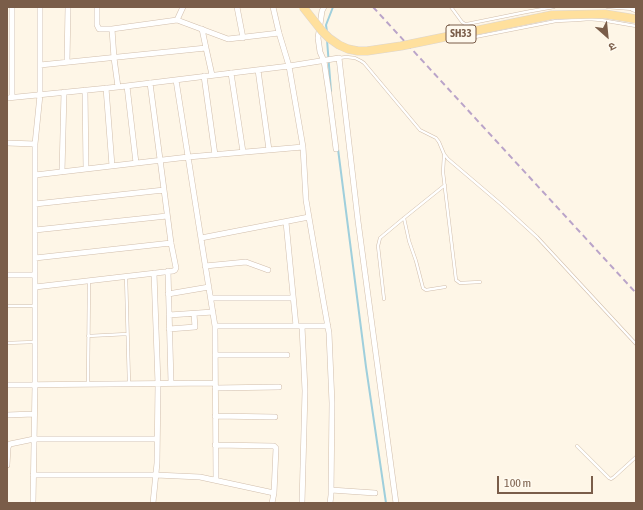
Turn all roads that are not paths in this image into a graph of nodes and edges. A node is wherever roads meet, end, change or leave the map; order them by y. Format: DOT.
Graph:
graph roads {
  1 [pos="12,7"];
  2 [pos="40,7"];
  3 [pos="68,7"];
  4 [pos="97,7"];
  5 [pos="183,7"];
  6 [pos="237,7"];
  7 [pos="273,7"];
  8 [pos="303,7"];
  9 [pos="324,7"];
  10 [pos="451,7"];
  11 [pos="554,7"];
  12 [pos="607,7"];
  13 [pos="634,9"];
  14 [pos="636,19"];
  15 [pos="177,20"];
  16 [pos="636,26"];
  17 [pos="112,29"];
  18 [pos="202,29"];
  19 [pos="279,33"];
  20 [pos="475,37"];
  21 [pos="243,38"];
  22 [pos="206,48"];
  23 [pos="114,58"];
  24 [pos="339,58"];
  25 [pos="325,61"];
  26 [pos="67,62"];
  27 [pos="40,65"];
  28 [pos="289,66"];
  29 [pos="258,70"];
  30 [pos="232,73"];
  31 [pos="212,75"];
  32 [pos="204,76"];
  33 [pos="176,80"];
  34 [pos="150,83"];
  35 [pos="127,86"];
  36 [pos="118,87"];
  37 [pos="106,88"];
  38 [pos="85,90"];
  39 [pos="64,92"];
  40 [pos="40,95"];
  41 [pos="9,98"];
  42 [pos="7,143"];
  43 [pos="35,144"];
  44 [pos="302,147"];
  45 [pos="336,149"];
  46 [pos="268,150"];
  47 [pos="243,152"];
  48 [pos="444,154"];
  49 [pos="215,155"];
  50 [pos="188,157"];
  51 [pos="160,161"];
  52 [pos="136,163"];
  53 [pos="112,166"];
  54 [pos="86,169"];
  55 [pos="62,172"];
  56 [pos="35,175"];
  57 [pos="445,185"];
  58 [pos="164,190"];
  59 [pos="35,204"];
  60 [pos="167,216"];
  61 [pos="309,217"];
  62 [pos="404,218"];
  63 [pos="286,222"];
  64 [pos="35,230"];
  65 [pos="201,238"];
  66 [pos="171,243"];
  67 [pos="35,258"];
  68 [pos="205,266"];
  69 [pos="268,270"];
  70 [pos="168,271"];
  71 [pos="154,273"];
  72 [pos="7,275"];
  73 [pos="35,275"];
  74 [pos="126,276"];
  75 [pos="88,281"];
  76 [pos="480,282"];
  77 [pos="209,287"];
  78 [pos="445,287"];
  79 [pos="35,288"];
  80 [pos="168,294"];
  81 [pos="211,298"];
  82 [pos="293,298"];
  83 [pos="384,299"];
  84 [pos="7,306"];
  85 [pos="35,306"];
  86 [pos="213,312"];
  87 [pos="194,314"];
  88 [pos="169,315"];
  89 [pos="216,326"];
  90 [pos="299,326"];
  91 [pos="328,326"];
  92 [pos="169,329"];
  93 [pos="127,334"];
  94 [pos="88,336"];
  95 [pos="35,342"];
  96 [pos="7,343"];
  97 [pos="636,344"];
  98 [pos="215,355"];
  99 [pos="287,355"];
  100 [pos="88,384"];
  101 [pos="129,384"];
  102 [pos="158,384"];
  103 [pos="171,384"];
  104 [pos="35,385"];
  105 [pos="7,386"];
  106 [pos="215,386"];
  107 [pos="279,387"];
  108 [pos="34,414"];
  109 [pos="7,415"];
  110 [pos="215,416"];
  111 [pos="275,417"];
  112 [pos="34,439"];
  113 [pos="158,439"];
  114 [pos="215,445"];
  115 [pos="577,446"];
  116 [pos="636,457"];
  117 [pos="7,465"];
  118 [pos="33,475"];
  119 [pos="156,475"];
  120 [pos="216,480"];
  121 [pos="331,490"];
  122 [pos="375,493"];
  123 [pos="274,494"];
  124 [pos="33,503"];
  125 [pos="153,503"];
  126 [pos="272,503"];
  127 [pos="302,503"];
  128 [pos="330,503"];
  129 [pos="396,503"];
  1 -- 41 [label="street"];
  2 -- 27 [label="street"];
  3 -- 26 [label="street"];
  4 -- 17 [label="street"];
  5 -- 15 [label="street"];
  6 -- 21 [label="street"];
  7 -- 19 [label="street"];
  8 -- 14 [label="main road, SH33, bridge"];
  9 -- 25 [label="street"];
  10 -- 11 [label="lane"];
  12 -- 13 [label="lane"];
  15 -- 17 [label="street"];
  15 -- 18 [label="street"];
  16 -- 20 [label="lane"];
  17 -- 23 [label="street"];
  18 -- 21 [label="street"];
  18 -- 22 [label="street"];
  19 -- 21 [label="street"];
  19 -- 28 [label="street"];
  22 -- 23 [label="street"];
  22 -- 31 [label="street"];
  23 -- 26 [label="street"];
  23 -- 36 [label="street"];
  24 -- 25 [label="street"];
  24 -- 48 [label="lane"];
  24 -- 129 [label="street"];
  25 -- 28 [label="street"];
  25 -- 45 [label="street"];
  26 -- 27 [label="street"];
  27 -- 40 [label="street"];
  28 -- 29 [label="street"];
  28 -- 44 [label="street"];
  29 -- 30 [label="street"];
  29 -- 46 [label="street"];
  30 -- 31 [label="street"];
  30 -- 47 [label="street"];
  31 -- 32 [label="street"];
  32 -- 33 [label="street"];
  32 -- 49 [label="street"];
  33 -- 34 [label="street"];
  33 -- 50 [label="street"];
  34 -- 35 [label="street"];
  34 -- 51 [label="street"];
  35 -- 36 [label="street"];
  35 -- 52 [label="street"];
  36 -- 37 [label="street"];
  37 -- 38 [label="street"];
  37 -- 53 [label="street"];
  38 -- 39 [label="street"];
  38 -- 54 [label="street"];
  39 -- 40 [label="street"];
  39 -- 55 [label="street"];
  40 -- 41 [label="street"];
  40 -- 43 [label="street"];
  42 -- 43 [label="street"];
  43 -- 56 [label="street"];
  44 -- 46 [label="street"];
  44 -- 61 [label="street"];
  46 -- 47 [label="street"];
  47 -- 49 [label="street"];
  48 -- 57 [label="lane"];
  48 -- 97 [label="lane"];
  49 -- 50 [label="street"];
  50 -- 51 [label="street"];
  50 -- 65 [label="street"];
  51 -- 52 [label="street"];
  51 -- 58 [label="street"];
  52 -- 53 [label="street"];
  53 -- 54 [label="street"];
  54 -- 55 [label="street"];
  55 -- 56 [label="street"];
  56 -- 59 [label="street"];
  57 -- 62 [label="lane"];
  57 -- 76 [label="lane"];
  58 -- 59 [label="street"];
  58 -- 60 [label="street"];
  59 -- 64 [label="street"];
  60 -- 64 [label="street"];
  60 -- 66 [label="street"];
  61 -- 63 [label="street"];
  61 -- 91 [label="street"];
  62 -- 78 [label="lane"];
  62 -- 83 [label="lane"];
  63 -- 65 [label="street"];
  63 -- 82 [label="street"];
  64 -- 67 [label="street"];
  65 -- 68 [label="street"];
  66 -- 67 [label="street"];
  66 -- 70 [label="street"];
  67 -- 73 [label="street"];
  68 -- 69 [label="street"];
  68 -- 77 [label="street"];
  70 -- 71 [label="street"];
  70 -- 80 [label="street"];
  71 -- 74 [label="street"];
  71 -- 102 [label="street"];
  72 -- 73 [label="street"];
  73 -- 79 [label="street"];
  74 -- 75 [label="street"];
  74 -- 93 [label="lane"];
  75 -- 79 [label="street"];
  75 -- 94 [label="lane"];
  77 -- 80 [label="street"];
  77 -- 81 [label="street"];
  79 -- 85 [label="street"];
  80 -- 88 [label="street"];
  81 -- 82 [label="street"];
  81 -- 86 [label="street"];
  82 -- 90 [label="street"];
  84 -- 85 [label="lane"];
  85 -- 95 [label="street"];
  86 -- 87 [label="street"];
  86 -- 89 [label="street"];
  87 -- 88 [label="street"];
  87 -- 92 [label="street"];
  88 -- 92 [label="street"];
  89 -- 90 [label="street"];
  89 -- 98 [label="street"];
  90 -- 91 [label="street"];
  90 -- 127 [label="street"];
  91 -- 121 [label="street"];
  92 -- 103 [label="street"];
  93 -- 94 [label="lane"];
  93 -- 101 [label="lane"];
  94 -- 100 [label="lane"];
  95 -- 96 [label="lane"];
  95 -- 104 [label="street"];
  98 -- 99 [label="street"];
  98 -- 106 [label="street"];
  100 -- 101 [label="street"];
  100 -- 104 [label="street"];
  101 -- 102 [label="street"];
  102 -- 103 [label="street"];
  102 -- 113 [label="street"];
  103 -- 106 [label="street"];
  104 -- 105 [label="street"];
  104 -- 108 [label="street"];
  106 -- 107 [label="street"];
  106 -- 110 [label="street"];
  108 -- 109 [label="street"];
  108 -- 112 [label="street"];
  110 -- 111 [label="street"];
  110 -- 114 [label="street"];
  112 -- 113 [label="street"];
  112 -- 117 [label="street"];
  112 -- 118 [label="street"];
  113 -- 119 [label="street"];
  114 -- 120 [label="street"];
  114 -- 123 [label="street"];
  115 -- 116 [label="lane"];
  118 -- 119 [label="street"];
  118 -- 124 [label="street"];
  119 -- 120 [label="street"];
  119 -- 125 [label="street"];
  120 -- 123 [label="street"];
  121 -- 122 [label="street"];
  121 -- 128 [label="street"];
  123 -- 126 [label="street"];
}
